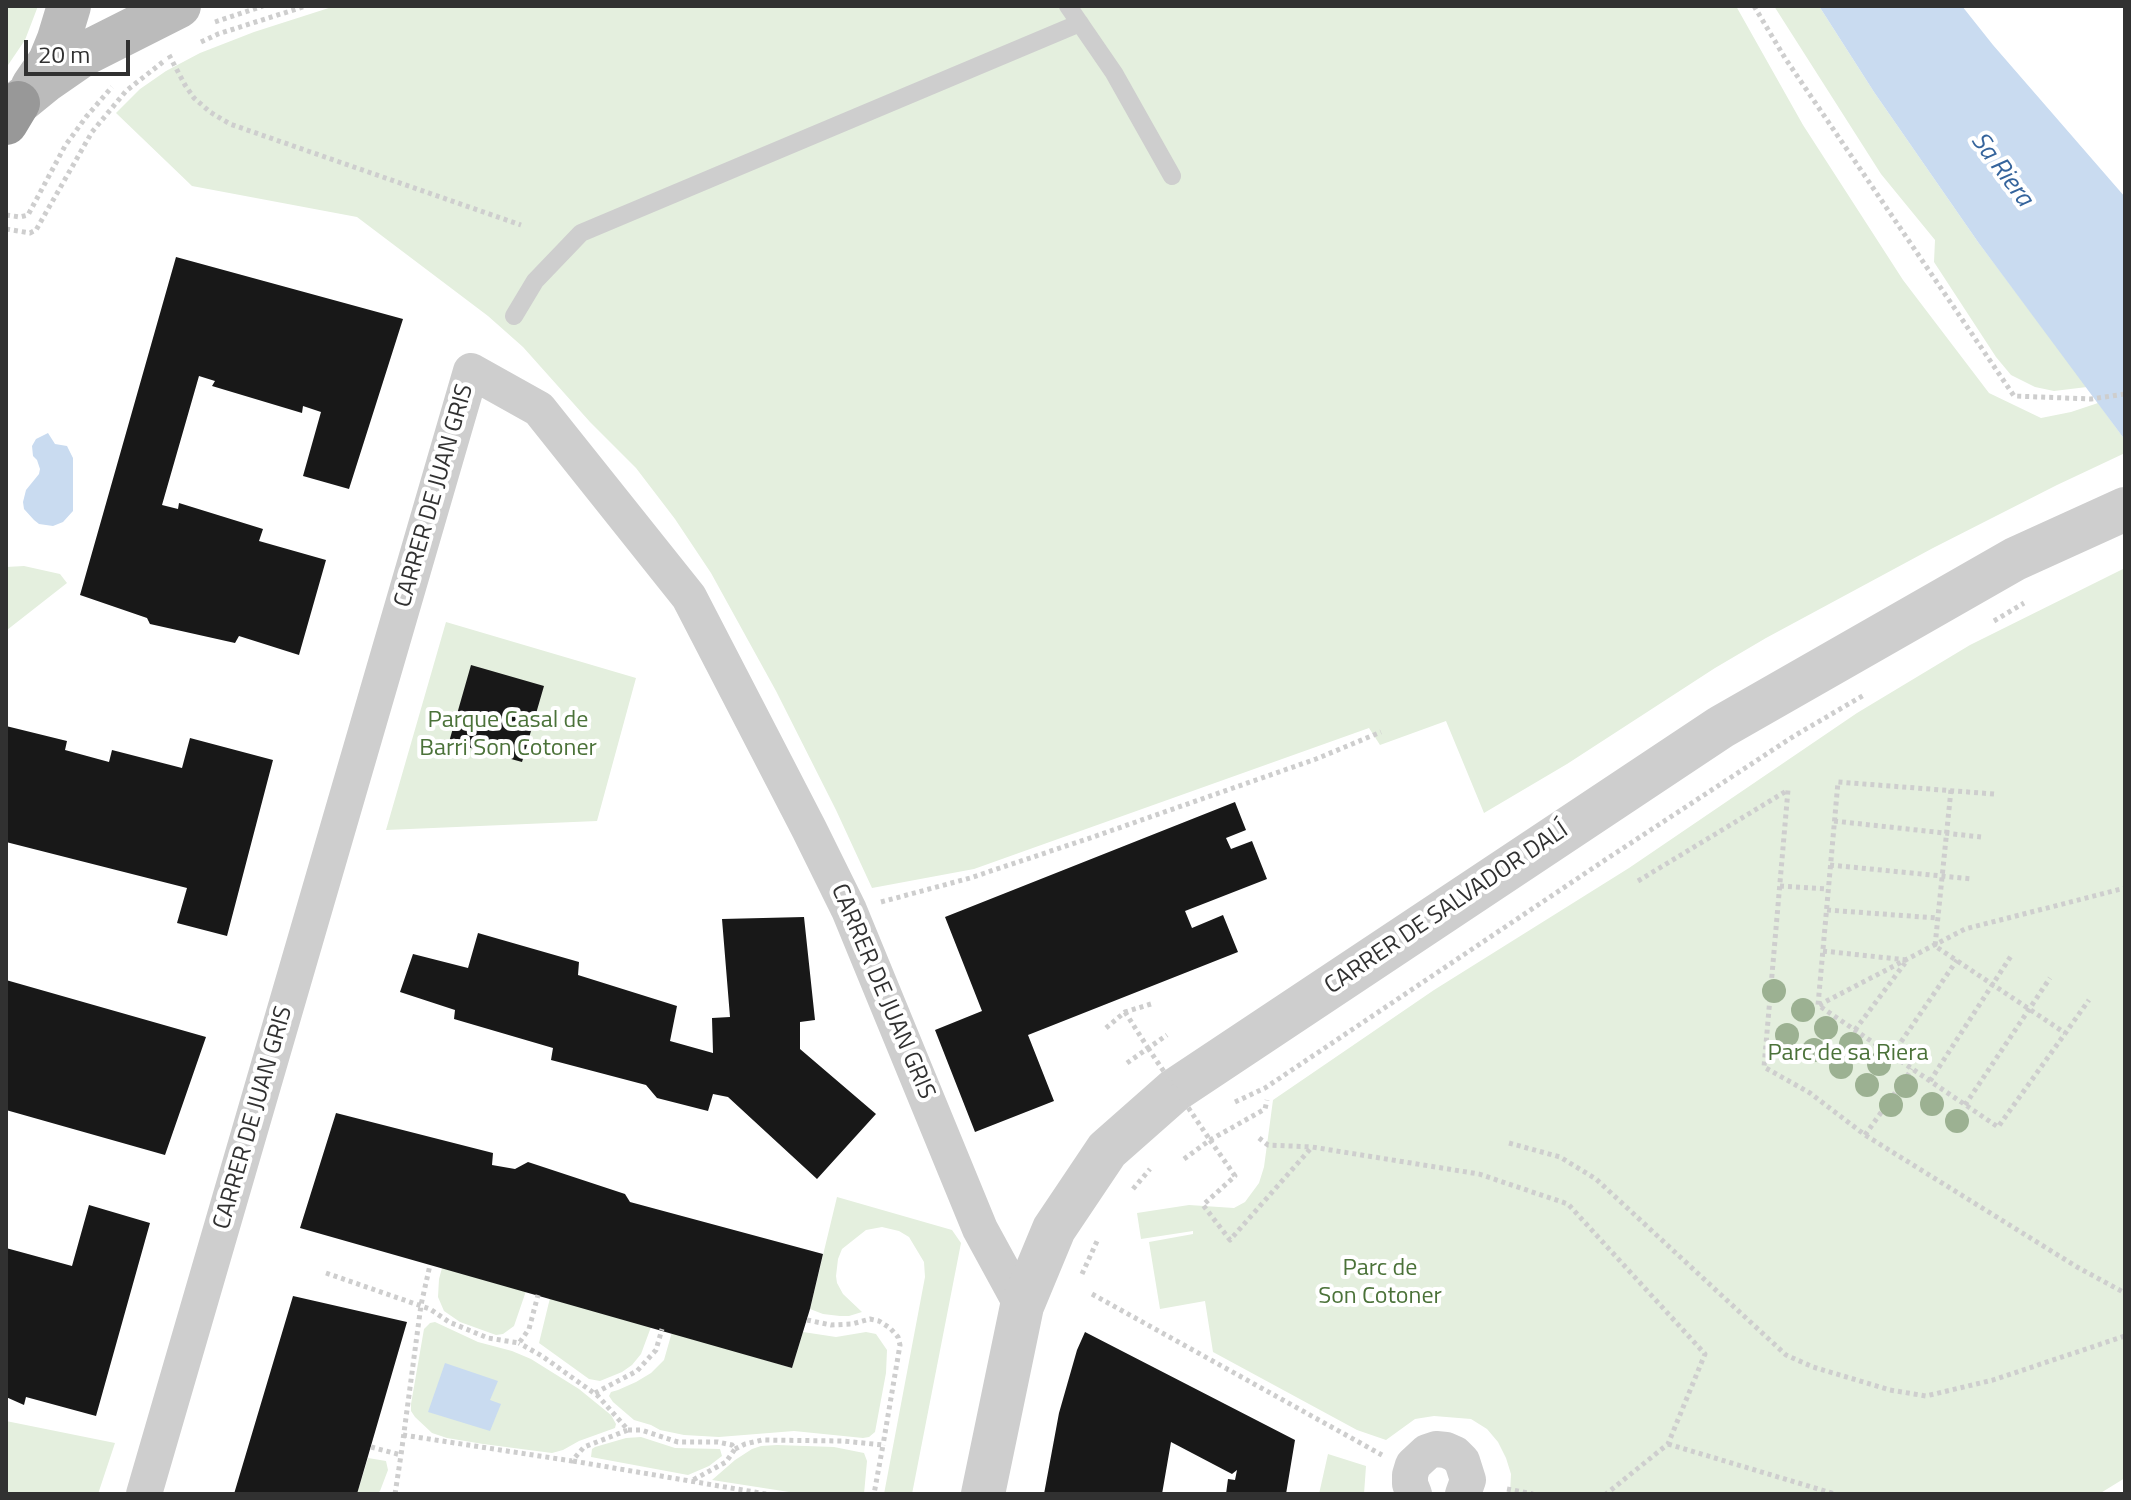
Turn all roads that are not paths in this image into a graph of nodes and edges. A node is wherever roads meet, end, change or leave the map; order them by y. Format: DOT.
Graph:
graph roads {
  1 [pos="69,6"];
  2 [pos="1068,6"];
  3 [pos="1080,23"];
  4 [pos="195,25"];
  5 [pos="10,113"];
  6 [pos="1172,176"];
  7 [pos="514,316"];
  8 [pos="2125,509"];
  9 [pos="1022,1306"];
  10 [pos="144,1494"];
  11 [pos="983,1494"];
  12 [pos="1414,1494"];
  13 [pos="1463,1494"];
  1 -- 5 [label="main road"];
  2 -- 3 [label="lane"];
  3 -- 6 [label="lane"];
  3 -- 7 [label="lane"];
  4 -- 5 [label="main road"];
  8 -- 9 [label="street, CARRER DE SALVADOR DALÍ"];
  9 -- 10 [label="street, CARRER DE JUAN GRIS"];
  9 -- 11 [label="street, CARRER DE SALVADOR DALÍ"];
  12 -- 13 [label="street"];
}
